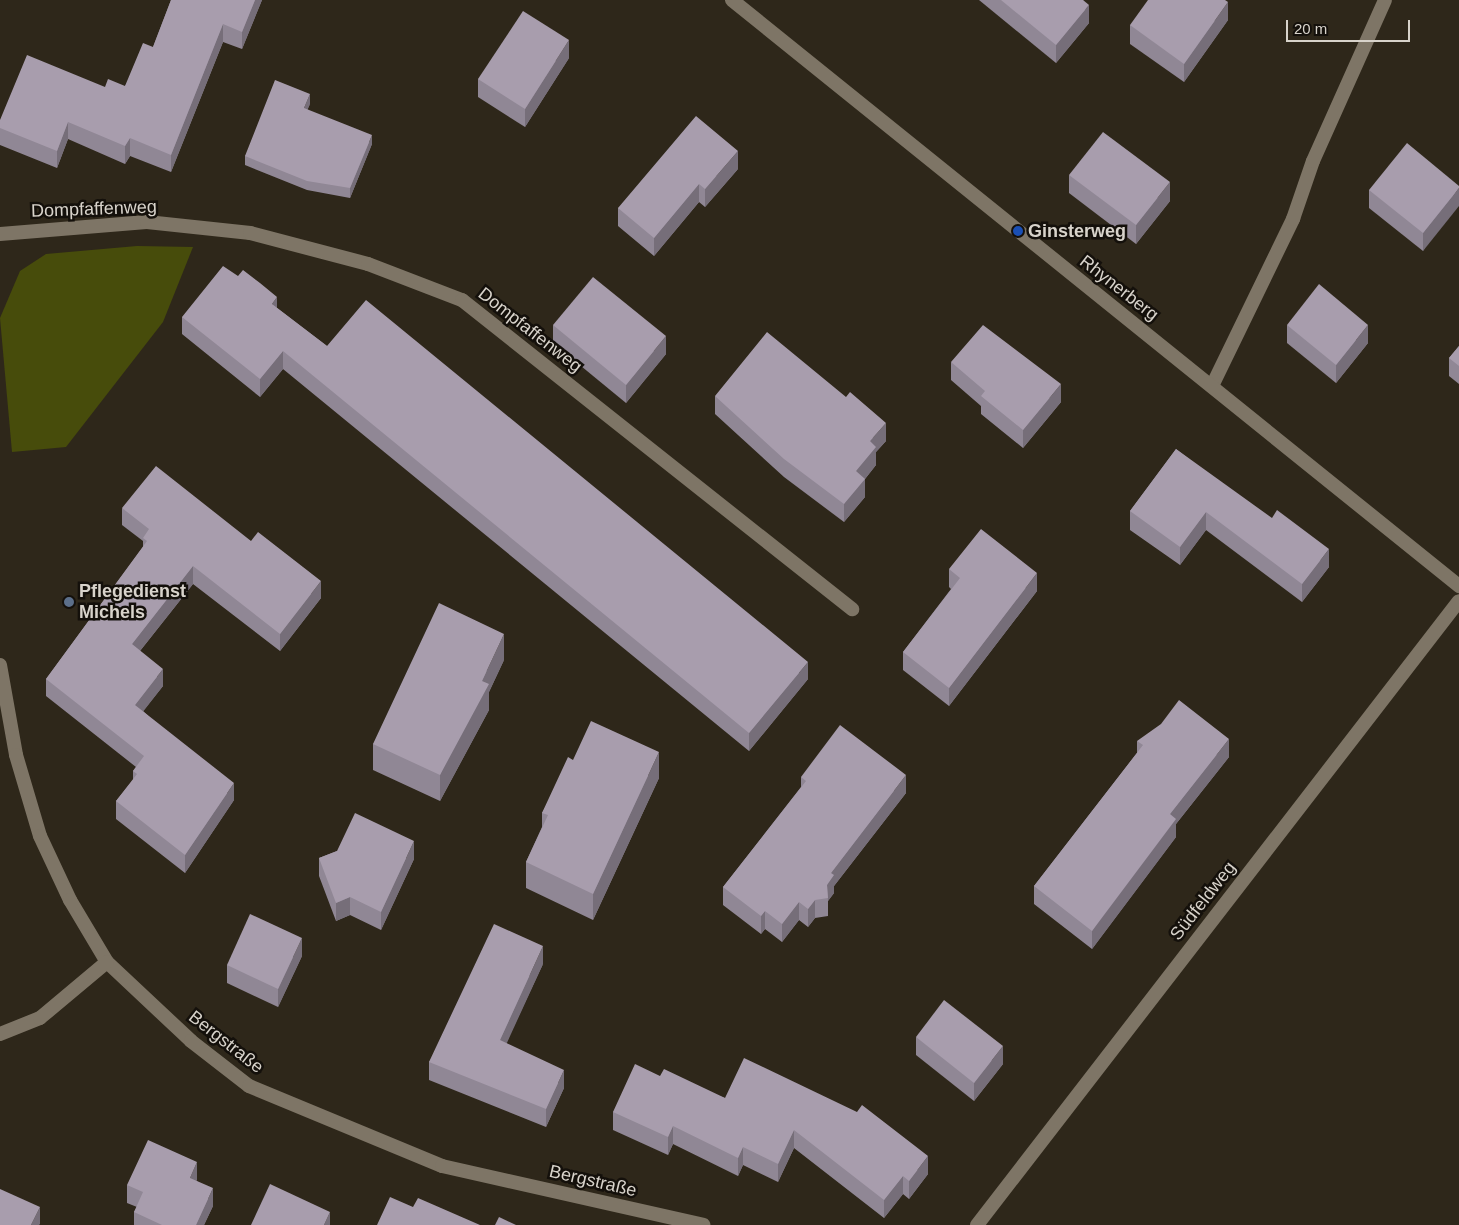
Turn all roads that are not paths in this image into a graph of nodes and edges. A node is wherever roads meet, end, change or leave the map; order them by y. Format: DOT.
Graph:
graph roads {
  1 [pos="732,0"];
  2 [pos="1385,0"];
  3 [pos="0,234"];
  4 [pos="1212,386"];
  5 [pos="1459,586"];
  6 [pos="1459,601"];
  7 [pos="852,609"];
  8 [pos="0,664"];
  9 [pos="107,962"];
  10 [pos="0,1034"];
  11 [pos="703,1225"];
  12 [pos="977,1225"];
  1 -- 4 [label="street, Rhynerberg"];
  2 -- 4 [label="street"];
  3 -- 7 [label="street, Dompfaffenweg"];
  4 -- 5 [label="street, Rhynerberg"];
  6 -- 12 [label="street, Südfeldweg"];
  8 -- 9 [label="street, Bergstraße"];
  9 -- 10 [label="street"];
  9 -- 11 [label="street, Bergstraße"];
}
